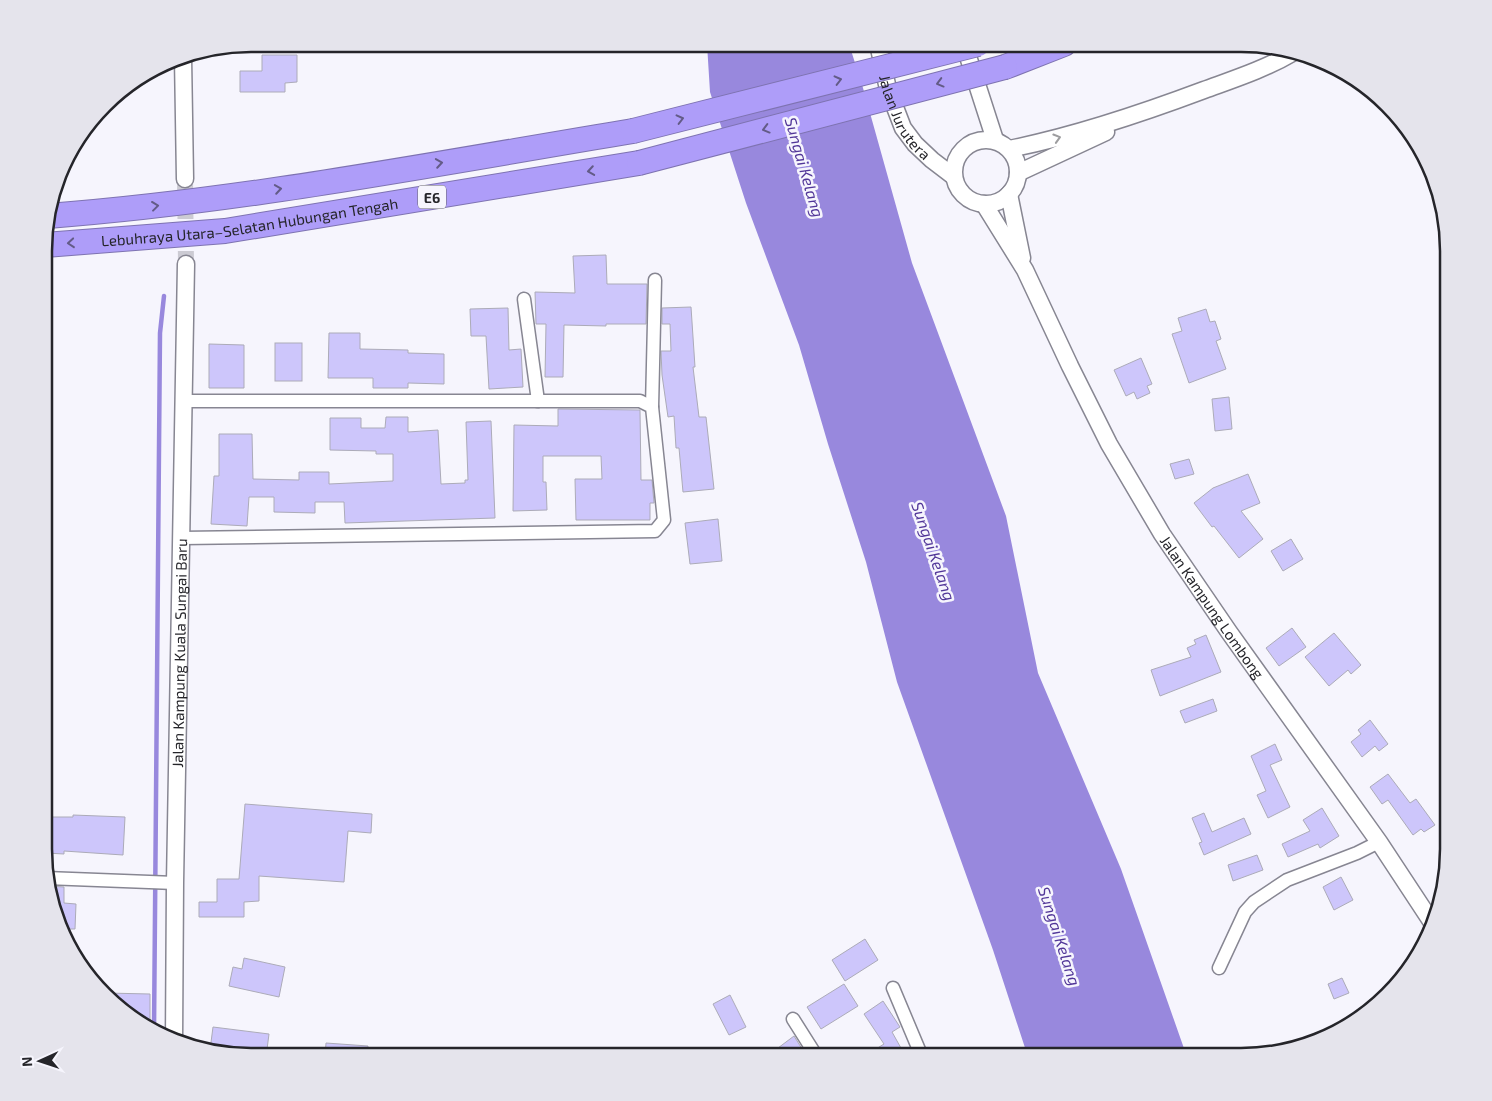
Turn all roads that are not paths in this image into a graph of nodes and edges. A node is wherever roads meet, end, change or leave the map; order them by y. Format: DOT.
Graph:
graph roads {
  1 [pos="880,52"];
  2 [pos="946,52"];
  3 [pos="967,52"];
  4 [pos="1043,52"];
  5 [pos="1285,57"];
  6 [pos="183,65"];
  7 [pos="1160,107"];
  8 [pos="1002,145"];
  9 [pos="1018,174"];
  10 [pos="953,176"];
  11 [pos="185,180"];
  12 [pos="1009,194"];
  13 [pos="984,204"];
  14 [pos="56,215"];
  15 [pos="53,244"];
  16 [pos="186,264"];
  17 [pos="1024,270"];
  18 [pos="655,280"];
  19 [pos="524,299"];
  20 [pos="538,401"];
  21 [pos="184,402"];
  22 [pos="652,408"];
  23 [pos="182,538"];
  24 [pos="1379,842"];
  25 [pos="55,878"];
  26 [pos="171,882"];
  27 [pos="1428,916"];
  28 [pos="1219,968"];
  29 [pos="893,988"];
  30 [pos="792,1019"];
  31 [pos="174,1032"];
  32 [pos="811,1048"];
  33 [pos="918,1048"];
  1 -- 10 [label="street, Jalan Jurutera"];
  14 -- 2 [label="highway, Lebuhraya Utara–Selatan Hubungan Tengah / E6, one-way, bridge"];
  3 -- 8 [label="street"];
  4 -- 15 [label="highway, Lebuhraya Utara–Selatan Hubungan Tengah / E6, one-way, bridge"];
  5 -- 7 [label="street"];
  6 -- 11 [label="street"];
  8 -- 7 [label="street, one-way"];
  7 -- 9 [label="street"];
  8 -- 9 [label="street"];
  8 -- 10 [label="street"];
  9 -- 12 [label="street"];
  10 -- 13 [label="street"];
  12 -- 13 [label="street"];
  12 -- 17 [label="street"];
  13 -- 17 [label="street"];
  16 -- 21 [label="street, Jalan Kampung Kuala Sungai Baru"];
  17 -- 24 [label="street, Jalan Kampung Lombong"];
  18 -- 22 [label="street"];
  19 -- 20 [label="street"];
  20 -- 21 [label="street"];
  20 -- 22 [label="street"];
  21 -- 23 [label="street, Jalan Kampung Kuala Sungai Baru"];
  22 -- 23 [label="street"];
  23 -- 26 [label="street, Jalan Kampung Kuala Sungai Baru"];
  24 -- 27 [label="street, Jalan Kampung Lombong"];
  24 -- 28 [label="street"];
  25 -- 26 [label="street"];
  26 -- 31 [label="street, Jalan Kampung Kuala Sungai Baru"];
  29 -- 33 [label="street"];
  30 -- 32 [label="street"];
}
